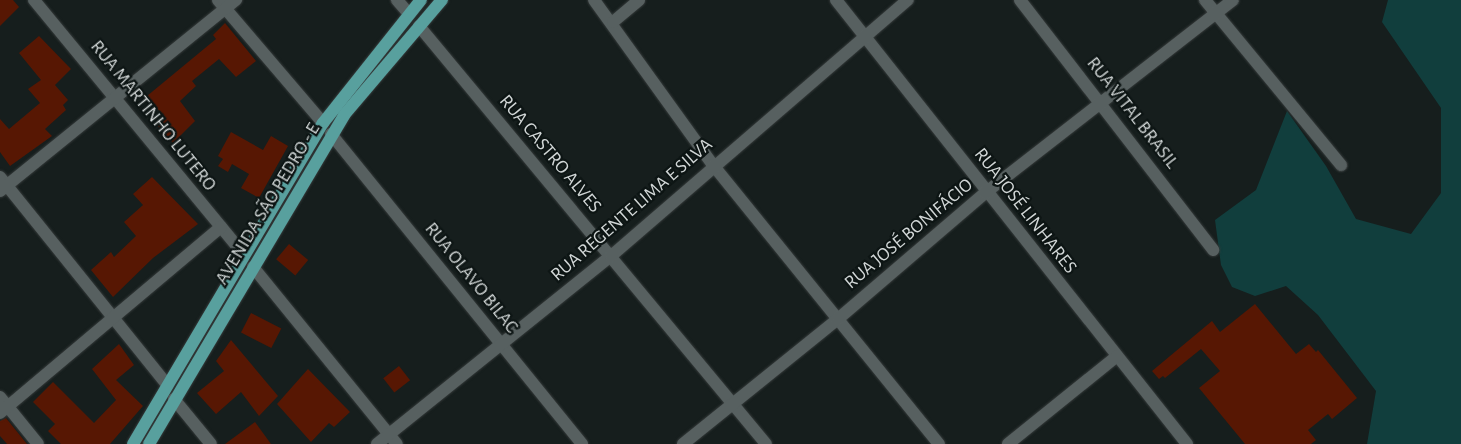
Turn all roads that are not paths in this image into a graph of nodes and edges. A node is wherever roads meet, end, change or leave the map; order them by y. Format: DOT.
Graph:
graph roads {
  1 [pos="34,0"];
  2 [pos="236,0"];
  3 [pos="397,0"];
  4 [pos="421,0"];
  5 [pos="442,0"];
  6 [pos="594,0"];
  7 [pos="639,0"];
  8 [pos="836,0"];
  9 [pos="908,0"];
  10 [pos="1020,0"];
  11 [pos="1205,0"];
  12 [pos="1233,0"];
  13 [pos="221,5"];
  14 [pos="1215,13"];
  15 [pos="409,14"];
  16 [pos="613,22"];
  17 [pos="419,26"];
  18 [pos="864,37"];
  19 [pos="114,97"];
  20 [pos="1102,105"];
  21 [pos="323,124"];
  22 [pos="331,134"];
  23 [pos="714,165"];
  24 [pos="1341,165"];
  25 [pos="2,185"];
  26 [pos="985,193"];
  27 [pos="221,227"];
  28 [pos="1213,250"];
  29 [pos="244,256"];
  30 [pos="611,256"];
  31 [pos="253,266"];
  32 [pos="111,317"];
  33 [pos="838,319"];
  34 [pos="500,344"];
  35 [pos="1117,356"];
  36 [pos="167,385"];
  37 [pos="174,399"];
  38 [pos="732,404"];
  39 [pos="3,406"];
  40 [pos="393,439"];
  41 [pos="38,444"];
  42 [pos="133,444"];
  43 [pos="149,444"];
  44 [pos="211,444"];
  45 [pos="377,444"];
  46 [pos="582,444"];
  47 [pos="683,444"];
  48 [pos="766,444"];
  49 [pos="939,444"];
  50 [pos="1008,444"];
  51 [pos="1187,444"];
  1 -- 19 [label="street, RUA MARTINHO LUTERO"];
  2 -- 13 [label="street"];
  3 -- 15 [label="street"];
  4 -- 15 [label="main road, AVENIDA SÃO PEDRO - E"];
  5 -- 17 [label="main road, AVENIDA SÃO PEDRO - E"];
  6 -- 16 [label="street"];
  7 -- 16 [label="street"];
  8 -- 18 [label="street, RUA JOSÉ LINHARES"];
  9 -- 18 [label="street, RUA REGENTE LIMA E SILVA"];
  10 -- 20 [label="street, RUA VITAL BRASIL"];
  11 -- 14 [label="street"];
  12 -- 14 [label="street, RUA JOSÉ BONIFÁCIO"];
  13 -- 19 [label="street"];
  13 -- 21 [label="street"];
  14 -- 20 [label="street, RUA JOSÉ BONIFÁCIO"];
  14 -- 24 [label="street"];
  15 -- 21 [label="main road, AVENIDA SÃO PEDRO - E"];
  16 -- 23 [label="street"];
  17 -- 22 [label="main road, AVENIDA SÃO PEDRO - E"];
  17 -- 30 [label="street, RUA CASTRO ALVES"];
  18 -- 23 [label="street, RUA REGENTE LIMA E SILVA"];
  18 -- 26 [label="street, RUA JOSÉ LINHARES"];
  19 -- 25 [label="street"];
  19 -- 27 [label="street, RUA MARTINHO LUTERO"];
  20 -- 26 [label="street, RUA JOSÉ BONIFÁCIO"];
  20 -- 28 [label="street, RUA VITAL BRASIL"];
  21 -- 29 [label="main road, AVENIDA SÃO PEDRO - E"];
  22 -- 31 [label="main road, AVENIDA SÃO PEDRO - E"];
  22 -- 34 [label="street, RUA OLAVO BILAC"];
  23 -- 30 [label="street, RUA REGENTE LIMA E SILVA"];
  23 -- 33 [label="street"];
  25 -- 32 [label="street"];
  26 -- 33 [label="street, RUA JOSÉ BONIFÁCIO"];
  26 -- 35 [label="street, RUA JOSÉ LINHARES"];
  27 -- 29 [label="street, RUA MARTINHO LUTERO"];
  27 -- 32 [label="street"];
  29 -- 36 [label="main road, AVENIDA SÃO PEDRO - E"];
  30 -- 34 [label="street, RUA REGENTE LIMA E SILVA"];
  30 -- 38 [label="street, RUA CASTRO ALVES"];
  31 -- 37 [label="main road, AVENIDA SÃO PEDRO - E"];
  31 -- 40 [label="street"];
  32 -- 36 [label="street"];
  32 -- 39 [label="street"];
  33 -- 38 [label="street, RUA JOSÉ BONIFÁCIO"];
  33 -- 49 [label="street"];
  34 -- 40 [label="street, RUA REGENTE LIMA E SILVA"];
  34 -- 46 [label="street, RUA OLAVO BILAC"];
  35 -- 50 [label="street"];
  35 -- 51 [label="street, RUA JOSÉ LINHARES"];
  36 -- 42 [label="main road, AVENIDA SÃO PEDRO - E"];
  37 -- 43 [label="main road, AVENIDA SÃO PEDRO - E"];
  37 -- 44 [label="street"];
  38 -- 47 [label="street, RUA JOSÉ BONIFÁCIO"];
  38 -- 48 [label="street, RUA CASTRO ALVES"];
  39 -- 41 [label="street"];
  40 -- 45 [label="street, RUA REGENTE LIMA E SILVA"];
}
